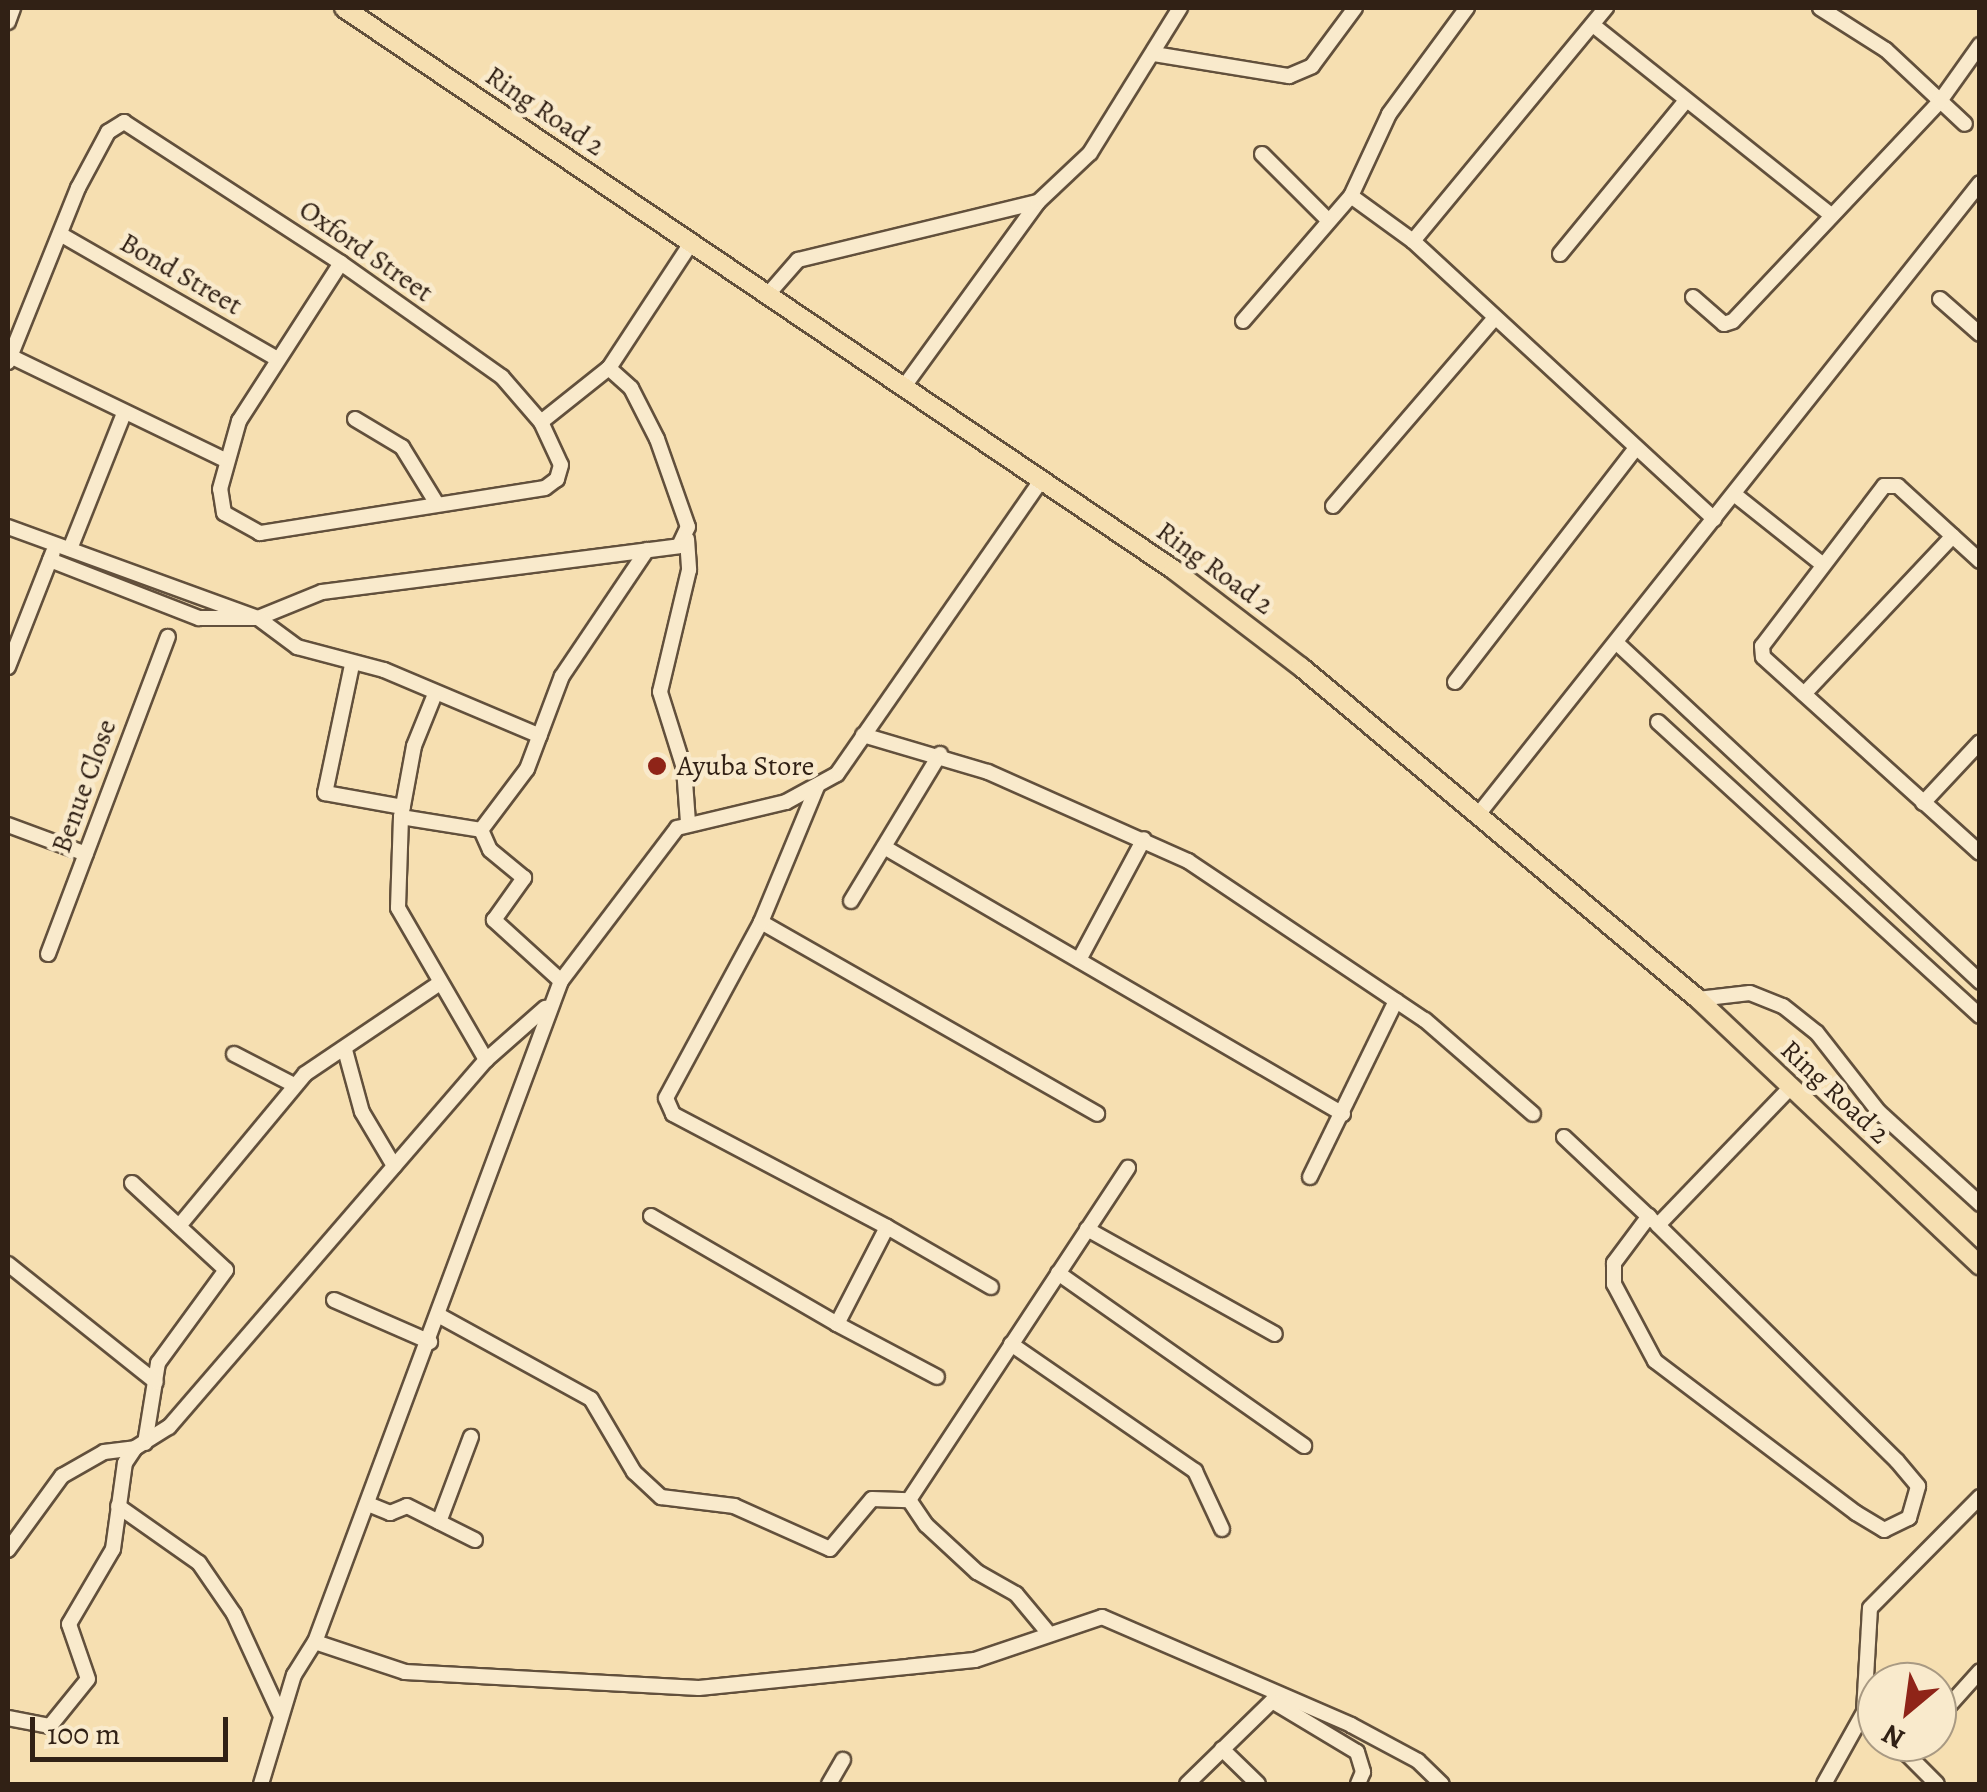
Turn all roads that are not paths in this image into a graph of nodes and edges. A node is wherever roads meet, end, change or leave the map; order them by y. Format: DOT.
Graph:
graph roads {
  1 [pos="344,8"];
  2 [pos="1180,8"];
  3 [pos="1355,8"];
  4 [pos="1467,8"];
  5 [pos="1606,8"];
  6 [pos="1820,8"];
  7 [pos="1593,25"];
  8 [pos="1980,45"];
  9 [pos="1154,54"];
  10 [pos="1940,102"];
  11 [pos="1684,103"];
  12 [pos="1965,124"];
  13 [pos="1262,154"];
  14 [pos="1980,183"];
  15 [pos="1351,196"];
  16 [pos="1038,202"];
  17 [pos="1830,214"];
  18 [pos="1326,218"];
  19 [pos="60,234"];
  20 [pos="1412,241"];
  21 [pos="692,243"];
  22 [pos="1560,254"];
  23 [pos="341,263"];
  24 [pos="770,292"];
  25 [pos="1693,298"];
  26 [pos="1940,299"];
  27 [pos="1494,319"];
  28 [pos="1243,320"];
  29 [pos="1980,334"];
  30 [pos="276,358"];
  31 [pos="9,359"];
  32 [pos="610,368"];
  33 [pos="903,388"];
  34 [pos="124,412"];
  35 [pos="355,420"];
  36 [pos="541,422"];
  37 [pos="1634,450"];
  38 [pos="225,460"];
  39 [pos="1042,479"];
  40 [pos="1734,494"];
  41 [pos="437,504"];
  42 [pos="1333,506"];
  43 [pos="1714,519"];
  44 [pos="8,528"];
  45 [pos="1953,536"];
  46 [pos="688,539"];
  47 [pos="62,547"];
  48 [pos="647,550"];
  49 [pos="1980,561"];
  50 [pos="1822,564"];
  51 [pos="48,565"];
  52 [pos="258,618"];
  53 [pos="168,637"];
  54 [pos="12,643"];
  55 [pos="1619,645"];
  56 [pos="352,666"];
  57 [pos="8,667"];
  58 [pos="1455,682"];
  59 [pos="435,694"];
  60 [pos="1804,694"];
  61 [pos="1658,722"];
  62 [pos="863,735"];
  63 [pos="540,736"];
  64 [pos="1980,742"];
  65 [pos="940,754"];
  66 [pos="817,787"];
  67 [pos="1923,803"];
  68 [pos="1480,811"];
  69 [pos="402,812"];
  70 [pos="688,822"];
  71 [pos="8,826"];
  72 [pos="481,830"];
  73 [pos="1144,840"];
  74 [pos="884,847"];
  75 [pos="1980,853"];
  76 [pos="86,854"];
  77 [pos="851,902"];
  78 [pos="761,922"];
  79 [pos="48,954"];
  80 [pos="1078,960"];
  81 [pos="561,981"];
  82 [pos="1980,982"];
  83 [pos="437,985"];
  84 [pos="1396,1000"];
  85 [pos="1698,1000"];
  86 [pos="545,1008"];
  87 [pos="1980,1016"];
  88 [pos="345,1050"];
  89 [pos="234,1054"];
  90 [pos="486,1060"];
  91 [pos="294,1085"];
  92 [pos="1790,1088"];
  93 [pos="1097,1114"];
  94 [pos="1343,1114"];
  95 [pos="1533,1114"];
  96 [pos="1564,1137"];
  97 [pos="394,1166"];
  98 [pos="1128,1168"];
  99 [pos="1310,1177"];
  100 [pos="132,1183"];
  101 [pos="1980,1204"];
  102 [pos="651,1216"];
  103 [pos="1653,1220"];
  104 [pos="179,1226"];
  105 [pos="887,1228"];
  106 [pos="1087,1229"];
  107 [pos="8,1264"];
  108 [pos="1980,1266"];
  109 [pos="1058,1273"];
  110 [pos="991,1286"];
  111 [pos="334,1300"];
  112 [pos="440,1316"];
  113 [pos="836,1324"];
  114 [pos="1274,1334"];
  115 [pos="430,1342"];
  116 [pos="1010,1344"];
  117 [pos="938,1377"];
  118 [pos="156,1382"];
  119 [pos="471,1437"];
  120 [pos="140,1445"];
  121 [pos="1304,1446"];
  122 [pos="1980,1497"];
  123 [pos="909,1500"];
  124 [pos="368,1504"];
  125 [pos="118,1506"];
  126 [pos="440,1522"];
  127 [pos="1222,1528"];
  128 [pos="476,1540"];
  129 [pos="8,1550"];
  130 [pos="1046,1630"];
  131 [pos="315,1642"];
  132 [pos="1980,1671"];
  133 [pos="1957,1697"];
  134 [pos="281,1716"];
  135 [pos="8,1718"];
  136 [pos="1222,1749"];
  137 [pos="843,1760"];
  138 [pos="1915,1762"];
  139 [pos="261,1784"];
  140 [pos="828,1784"];
  141 [pos="1187,1784"];
  142 [pos="1258,1784"];
  143 [pos="1358,1784"];
  144 [pos="1442,1784"];
  145 [pos="1824,1784"];
  146 [pos="1937,1784"];
  1 -- 21 [label="main road, Ring Road 2"];
  2 -- 9 [label="street"];
  3 -- 9 [label="street"];
  4 -- 15 [label="street"];
  5 -- 7 [label="street"];
  6 -- 10 [label="street"];
  7 -- 11 [label="street"];
  7 -- 20 [label="street"];
  8 -- 10 [label="street"];
  9 -- 16 [label="street"];
  10 -- 12 [label="street"];
  10 -- 17 [label="street"];
  11 -- 17 [label="street"];
  11 -- 22 [label="street"];
  13 -- 18 [label="street"];
  14 -- 40 [label="street"];
  15 -- 18 [label="street"];
  15 -- 20 [label="street"];
  16 -- 24 [label="street"];
  16 -- 33 [label="street"];
  17 -- 25 [label="street"];
  18 -- 28 [label="street"];
  19 -- 23 [label="street, Oxford Street"];
  19 -- 30 [label="street, Bond Street"];
  19 -- 31 [label="street"];
  20 -- 27 [label="street"];
  21 -- 24 [label="main road, Ring Road 2"];
  21 -- 32 [label="street"];
  23 -- 30 [label="street"];
  23 -- 36 [label="street, Oxford Street"];
  24 -- 33 [label="main road, Ring Road 2"];
  26 -- 29 [label="street"];
  27 -- 37 [label="street"];
  27 -- 42 [label="street"];
  30 -- 38 [label="street"];
  31 -- 34 [label="street"];
  32 -- 36 [label="street"];
  32 -- 46 [label="street"];
  33 -- 39 [label="main road, Ring Road 2"];
  34 -- 38 [label="street"];
  34 -- 47 [label="street"];
  35 -- 41 [label="street"];
  36 -- 41 [label="street, Oxford Street"];
  37 -- 43 [label="street"];
  37 -- 58 [label="street"];
  38 -- 41 [label="street"];
  39 -- 62 [label="street"];
  39 -- 68 [label="main road, Ring Road 2"];
  40 -- 43 [label="street"];
  40 -- 50 [label="street"];
  43 -- 55 [label="street"];
  44 -- 47 [label="street"];
  45 -- 49 [label="street"];
  45 -- 50 [label="street"];
  45 -- 60 [label="street"];
  46 -- 48 [label="street"];
  46 -- 70 [label="street"];
  47 -- 51 [label="street"];
  47 -- 52 [label="street"];
  48 -- 52 [label="street"];
  48 -- 63 [label="street"];
  50 -- 60 [label="street"];
  51 -- 52 [label="street"];
  51 -- 54 [label="street"];
  52 -- 56 [label="street"];
  53 -- 76 [label="street, Benue Close"];
  54 -- 57 [label="street"];
  55 -- 68 [label="street"];
  55 -- 82 [label="street"];
  56 -- 59 [label="street"];
  56 -- 69 [label="street"];
  59 -- 63 [label="street"];
  59 -- 69 [label="street"];
  60 -- 67 [label="street"];
  61 -- 87 [label="street"];
  62 -- 65 [label="street"];
  62 -- 66 [label="street"];
  63 -- 72 [label="street"];
  64 -- 67 [label="street"];
  65 -- 73 [label="street"];
  65 -- 74 [label="street"];
  66 -- 70 [label="street"];
  66 -- 78 [label="street"];
  67 -- 75 [label="street"];
  68 -- 85 [label="main road, Ring Road 2"];
  69 -- 72 [label="street"];
  69 -- 83 [label="street"];
  70 -- 81 [label="street"];
  71 -- 76 [label="street"];
  72 -- 81 [label="street"];
  73 -- 80 [label="street"];
  73 -- 84 [label="street"];
  74 -- 77 [label="street"];
  74 -- 80 [label="street"];
  76 -- 79 [label="street, Benue Close"];
  78 -- 93 [label="street"];
  78 -- 105 [label="street"];
  80 -- 94 [label="street"];
  81 -- 86 [label="street"];
  83 -- 88 [label="street"];
  83 -- 90 [label="street"];
  84 -- 94 [label="street"];
  84 -- 95 [label="street"];
  85 -- 92 [label="main road, Ring Road 2"];
  85 -- 101 [label="street"];
  86 -- 90 [label="street"];
  86 -- 112 [label="street"];
  88 -- 91 [label="street"];
  88 -- 97 [label="street"];
  89 -- 91 [label="street"];
  90 -- 97 [label="street"];
  91 -- 104 [label="street"];
  92 -- 103 [label="street"];
  92 -- 108 [label="main road, Ring Road 2"];
  94 -- 99 [label="street"];
  96 -- 103 [label="street"];
  97 -- 120 [label="street"];
  98 -- 106 [label="street"];
  100 -- 104 [label="street"];
  102 -- 113 [label="street"];
  103 -- 103 [label="street"];
  104 -- 118 [label="street"];
  105 -- 110 [label="street"];
  105 -- 113 [label="street"];
  106 -- 109 [label="street"];
  106 -- 114 [label="street"];
  107 -- 118 [label="street"];
  109 -- 116 [label="street"];
  109 -- 121 [label="street"];
  111 -- 115 [label="street"];
  112 -- 115 [label="street"];
  112 -- 123 [label="street"];
  113 -- 117 [label="street"];
  115 -- 124 [label="street"];
  116 -- 123 [label="street"];
  116 -- 127 [label="street"];
  118 -- 120 [label="street"];
  119 -- 126 [label="street"];
  120 -- 125 [label="street"];
  120 -- 129 [label="street"];
  122 -- 145 [label="street"];
  123 -- 130 [label="street"];
  124 -- 126 [label="street"];
  124 -- 131 [label="street"];
  125 -- 134 [label="street"];
  125 -- 135 [label="street"];
  126 -- 128 [label="street"];
  130 -- 131 [label="street"];
  130 -- 144 [label="street"];
  131 -- 134 [label="street"];
  132 -- 133 [label="street"];
  134 -- 139 [label="street"];
  136 -- 141 [label="street"];
  136 -- 142 [label="street"];
  136 -- 143 [label="street"];
  137 -- 140 [label="street"];
  138 -- 146 [label="street"];
}
